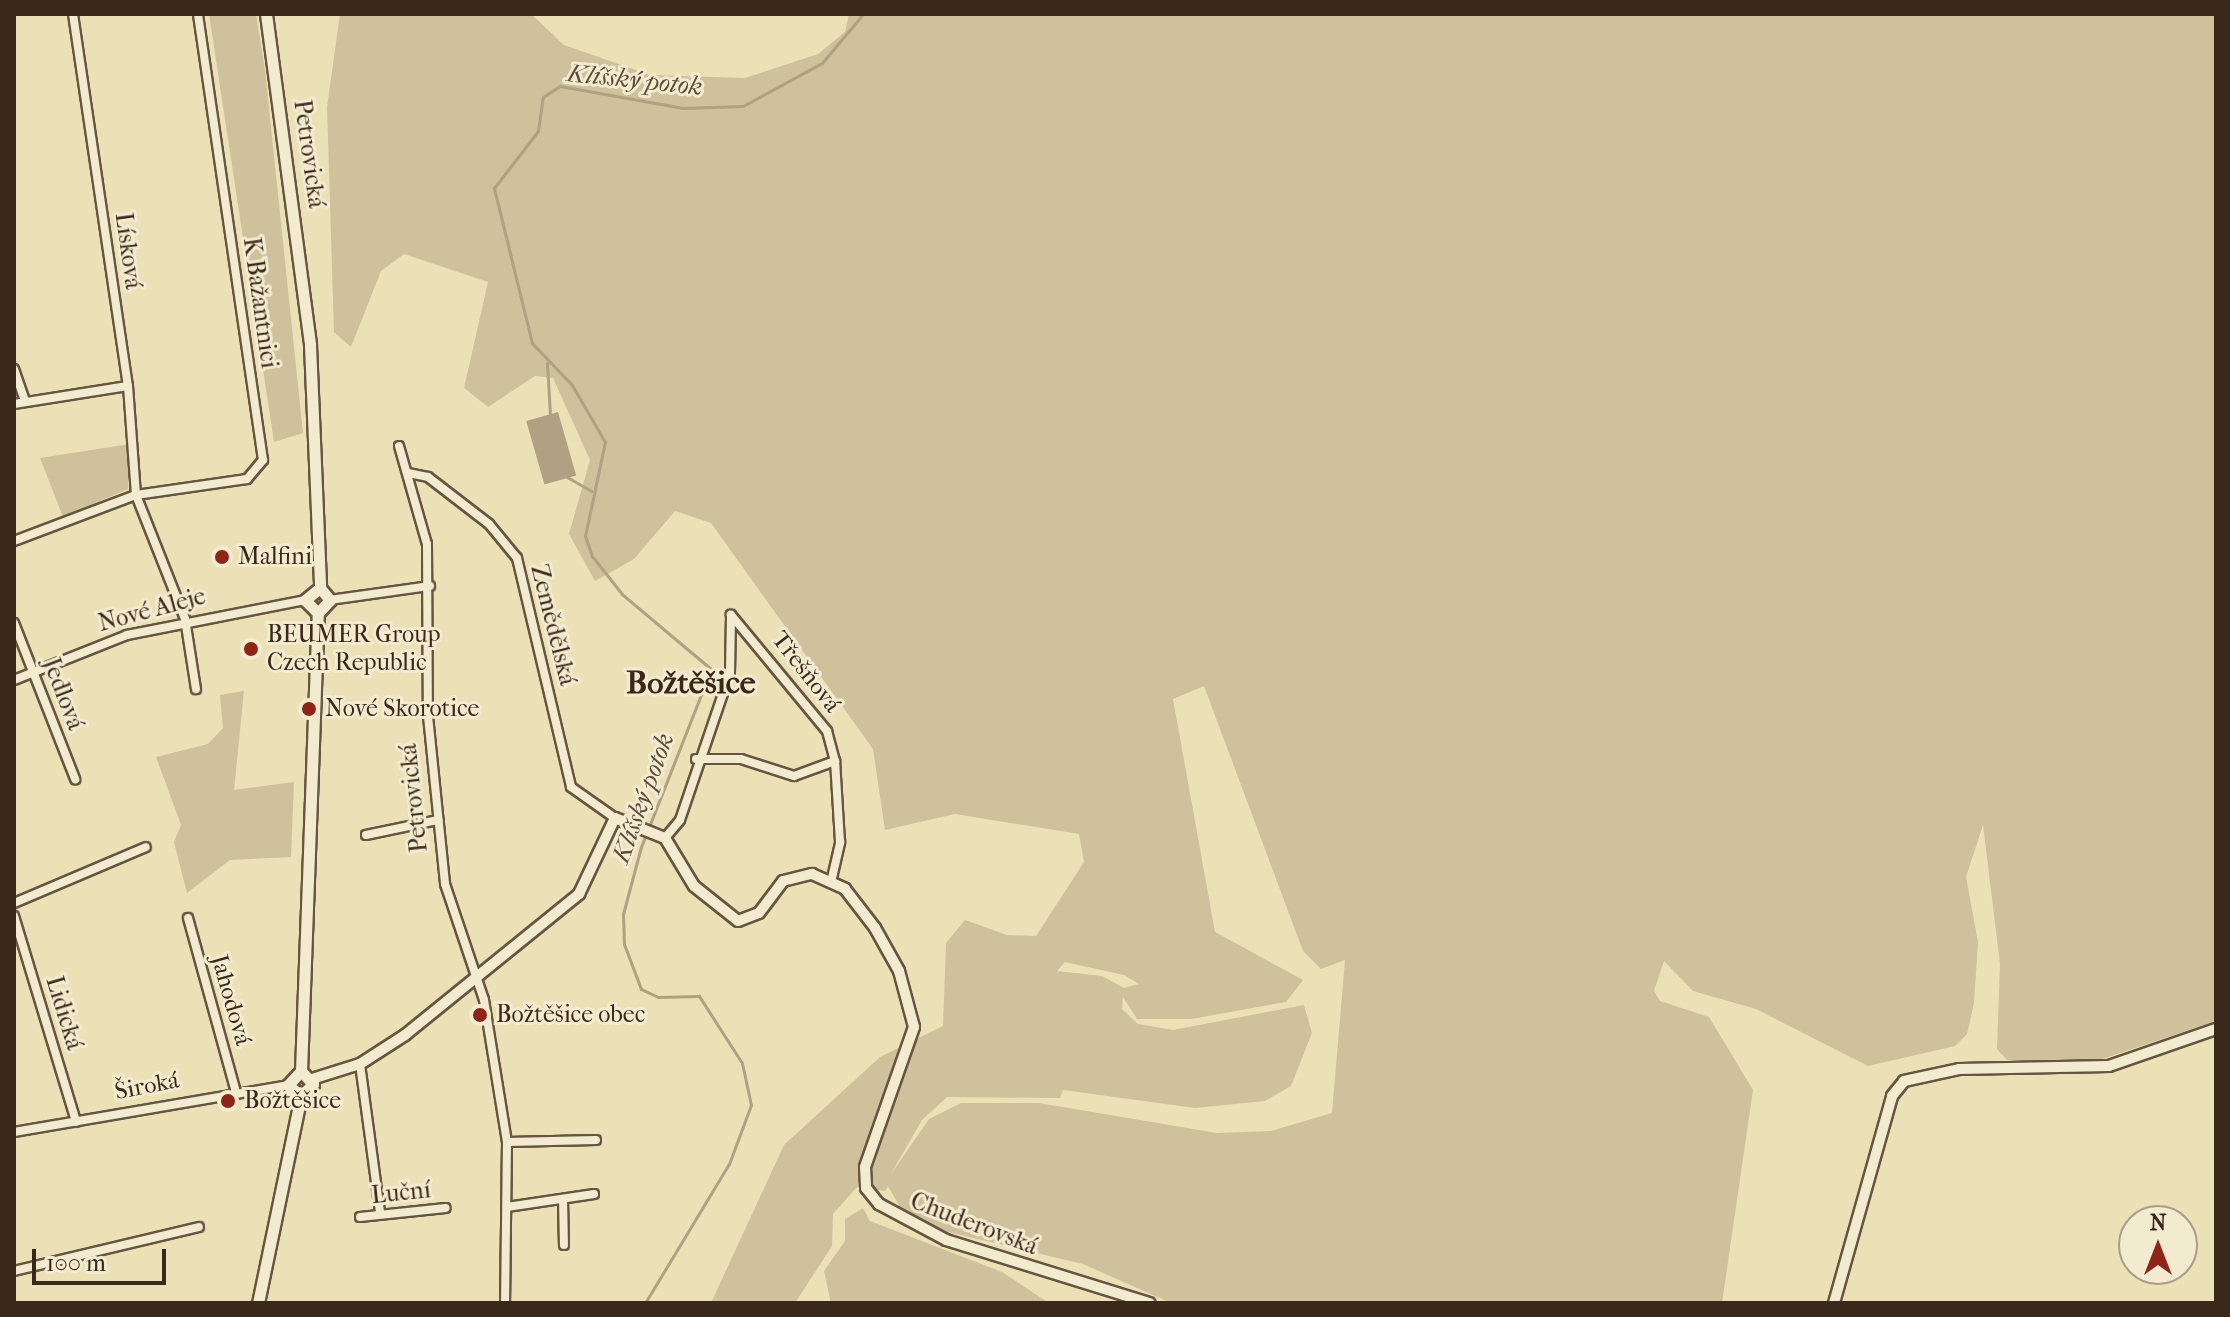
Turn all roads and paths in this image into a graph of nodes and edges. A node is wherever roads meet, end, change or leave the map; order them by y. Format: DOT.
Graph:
graph roads {
  1 [pos="73,14"];
  2 [pos="198,14"];
  3 [pos="266,14"];
  4 [pos="14,369"];
  5 [pos="128,386"];
  6 [pos="25,401"];
  7 [pos="14,404"];
  8 [pos="399,446"];
  9 [pos="408,473"];
  10 [pos="136,495"];
  11 [pos="14,541"];
  12 [pos="430,586"];
  13 [pos="320,588"];
  14 [pos="305,600"];
  15 [pos="330,600"];
  16 [pos="318,613"];
  17 [pos="185,619"];
  18 [pos="14,623"];
  19 [pos="33,671"];
  20 [pos="14,680"];
  21 [pos="196,689"];
  22 [pos="696,759"];
  23 [pos="835,761"];
  24 [pos="75,779"];
  25 [pos="615,818"];
  26 [pos="438,820"];
  27 [pos="366,835"];
  28 [pos="665,838"];
  29 [pos="146,847"];
  30 [pos="832,878"];
  31 [pos="14,903"];
  32 [pos="14,916"];
  33 [pos="188,918"];
  34 [pos="473,976"];
  35 [pos="2216,1029"];
  36 [pos="360,1064"];
  37 [pos="301,1071"];
  38 [pos="312,1079"];
  39 [pos="288,1085"];
  40 [pos="236,1092"];
  41 [pos="301,1096"];
  42 [pos="76,1122"];
  43 [pos="14,1132"];
  44 [pos="596,1140"];
  45 [pos="507,1142"];
  46 [pos="594,1194"];
  47 [pos="563,1199"];
  48 [pos="507,1207"];
  49 [pos="446,1208"];
  50 [pos="380,1212"];
  51 [pos="360,1217"];
  52 [pos="199,1227"];
  53 [pos="564,1245"];
  54 [pos="14,1271"];
  55 [pos="258,1303"];
  56 [pos="505,1303"];
  57 [pos="1149,1303"];
  58 [pos="1834,1303"];
  1 -- 5 [label="street, Lísková"];
  2 -- 10 [label="street, K Bažantnici"];
  3 -- 13 [label="main road, Petrovická"];
  4 -- 6 [label="street"];
  5 -- 6 [label="street"];
  5 -- 10 [label="street, Lísková"];
  6 -- 7 [label="street"];
  8 -- 9 [label="street, Petrovická"];
  9 -- 12 [label="street, Petrovická"];
  9 -- 25 [label="street, Zemědělská"];
  10 -- 11 [label="street, K Bažantnici"];
  10 -- 17 [label="street, Lísková"];
  12 -- 15 [label="street"];
  12 -- 26 [label="street, Petrovická"];
  13 -- 14 [label="main road"];
  13 -- 15 [label="main road"];
  14 -- 16 [label="main road"];
  14 -- 17 [label="street, Nové Aleje"];
  15 -- 16 [label="main road"];
  16 -- 37 [label="main road"];
  17 -- 19 [label="street, Nové Aleje"];
  17 -- 21 [label="street, Lísková"];
  18 -- 19 [label="street, Jedlová"];
  19 -- 20 [label="street, Nové Aleje"];
  19 -- 24 [label="street, Jedlová"];
  22 -- 23 [label="street"];
  22 -- 23 [label="street, Třešňová"];
  22 -- 28 [label="street"];
  23 -- 30 [label="street, Třešňová"];
  25 -- 28 [label="street"];
  25 -- 34 [label="street"];
  26 -- 27 [label="street"];
  26 -- 34 [label="street, Petrovická"];
  28 -- 30 [label="street"];
  29 -- 31 [label="street"];
  30 -- 57 [label="street, Chuderovská"];
  32 -- 42 [label="street, Lidická"];
  33 -- 40 [label="street, Jahodová"];
  34 -- 36 [label="street"];
  34 -- 45 [label="street, Petrovická"];
  35 -- 58 [label="street"];
  36 -- 38 [label="street"];
  36 -- 50 [label="street"];
  37 -- 38 [label="main road"];
  37 -- 39 [label="main road"];
  38 -- 41 [label="main road"];
  39 -- 40 [label="street, Široká"];
  39 -- 41 [label="main road"];
  40 -- 42 [label="street, Široká"];
  41 -- 55 [label="main road"];
  42 -- 43 [label="street, Široká"];
  44 -- 45 [label="street"];
  45 -- 48 [label="street, Petrovická"];
  46 -- 47 [label="street"];
  47 -- 48 [label="street"];
  47 -- 53 [label="street"];
  48 -- 56 [label="street, Petrovická"];
  49 -- 50 [label="street, Luční"];
  50 -- 51 [label="street, Luční"];
  52 -- 54 [label="street"];
}
